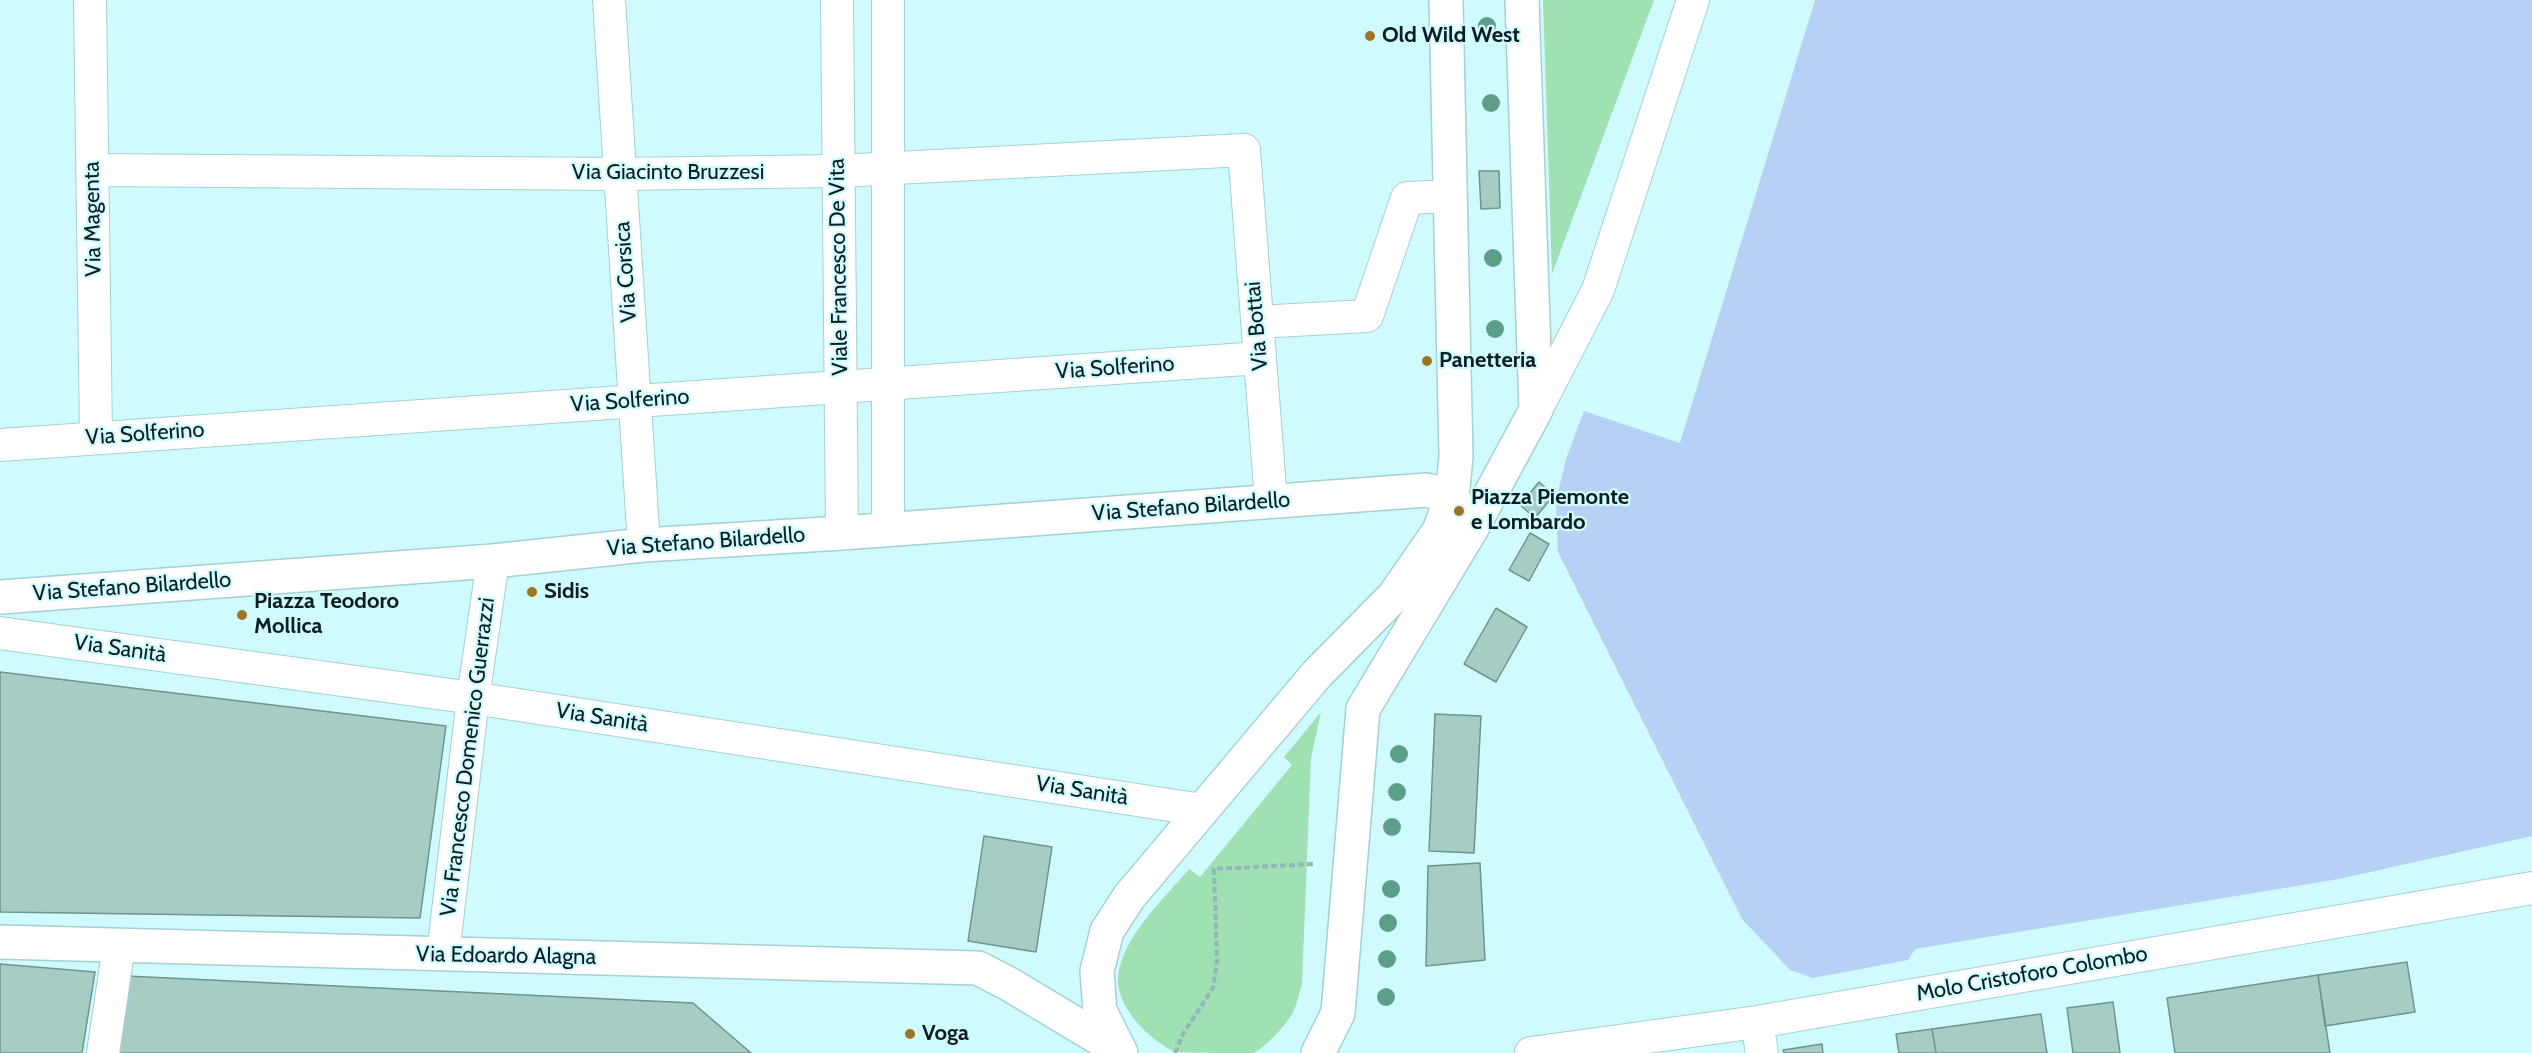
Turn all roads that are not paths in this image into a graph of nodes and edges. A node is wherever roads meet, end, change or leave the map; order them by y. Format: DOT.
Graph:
graph roads {
  1 [pos="90,0"];
  2 [pos="609,0"];
  3 [pos="837,0"];
  4 [pos="888,0"];
  5 [pos="1446,0"];
  6 [pos="1522,0"];
  7 [pos="1693,0"];
  8 [pos="1244,150"];
  9 [pos="92,170"];
  10 [pos="887,170"];
  11 [pos="838,171"];
  12 [pos="620,174"];
  13 [pos="1449,196"];
  14 [pos="1257,322"];
  15 [pos="1260,358"];
  16 [pos="888,383"];
  17 [pos="841,388"];
  18 [pos="634,401"];
  19 [pos="1536,410"];
  20 [pos="96,437"];
  21 [pos="0,445"];
  22 [pos="1452,497"];
  23 [pos="1271,501"];
  24 [pos="888,528"];
  25 [pos="1472,528"];
  26 [pos="842,533"];
  27 [pos="644,545"];
  28 [pos="493,561"];
  29 [pos="0,597"];
  30 [pos="0,633"];
  31 [pos="473,698"];
  32 [pos="1202,810"];
  33 [pos="2532,888"];
  34 [pos="0,942"];
  35 [pos="119,946"];
  36 [pos="443,954"];
  37 [pos="1757,1022"];
  38 [pos="1119,1051"];
  39 [pos="103,1053"];
  40 [pos="1318,1053"];
  41 [pos="1532,1053"];
  42 [pos="1762,1053"];
  1 -- 9 [label="street, Via Magenta"];
  2 -- 12 [label="street, Via Corsica"];
  3 -- 11 [label="street, Viale Francesco De Vita"];
  4 -- 10 [label="street, Viale Francesco De Vita"];
  5 -- 13 [label="main road"];
  6 -- 19 [label="main road"];
  7 -- 19 [label="street"];
  8 -- 10 [label="street, Via Giacinto Bruzzesi"];
  8 -- 14 [label="street, Via Bottai"];
  9 -- 12 [label="street, Via Giacinto Bruzzesi"];
  9 -- 20 [label="street, Via Magenta"];
  10 -- 11 [label="street, Via Giacinto Bruzzesi"];
  10 -- 16 [label="street, Viale Francesco De Vita"];
  11 -- 12 [label="street, Via Giacinto Bruzzesi"];
  11 -- 17 [label="street, Viale Francesco De Vita"];
  12 -- 18 [label="street, Via Corsica"];
  13 -- 14 [label="street"];
  13 -- 22 [label="main road"];
  14 -- 15 [label="street, Via Bottai"];
  15 -- 16 [label="street, Via Solferino"];
  15 -- 23 [label="street, Via Bottai"];
  16 -- 17 [label="street, Via Solferino"];
  16 -- 24 [label="street, Viale Francesco De Vita"];
  17 -- 18 [label="street, Via Solferino"];
  17 -- 26 [label="street, Viale Francesco De Vita"];
  18 -- 20 [label="street, Via Solferino"];
  18 -- 27 [label="street, Via Corsica"];
  19 -- 25 [label="main road"];
  20 -- 21 [label="street, Via Solferino"];
  22 -- 23 [label="main road, Via Stefano Bilardello"];
  22 -- 25 [label="main road"];
  22 -- 32 [label="main road"];
  23 -- 24 [label="main road, Via Stefano Bilardello"];
  24 -- 26 [label="main road, Via Stefano Bilardello"];
  25 -- 40 [label="main road"];
  26 -- 27 [label="main road, Via Stefano Bilardello"];
  27 -- 28 [label="main road, Via Stefano Bilardello"];
  28 -- 29 [label="main road, Via Stefano Bilardello"];
  28 -- 31 [label="street, Via Francesco Domenico Guerrazzi"];
  30 -- 31 [label="street, Via Sanità"];
  31 -- 32 [label="street, Via Sanità"];
  31 -- 36 [label="street, Via Francesco Domenico Guerrazzi"];
  32 -- 38 [label="main road"];
  33 -- 37 [label="street, Molo Cristoforo Colombo"];
  34 -- 35 [label="main road, Via Edoardo Alagna"];
  35 -- 36 [label="main road, Via Edoardo Alagna"];
  35 -- 39 [label="street"];
  36 -- 38 [label="main road, Via Edoardo Alagna"];
  37 -- 41 [label="street, Molo Cristoforo Colombo"];
  37 -- 42 [label="street"];
}
